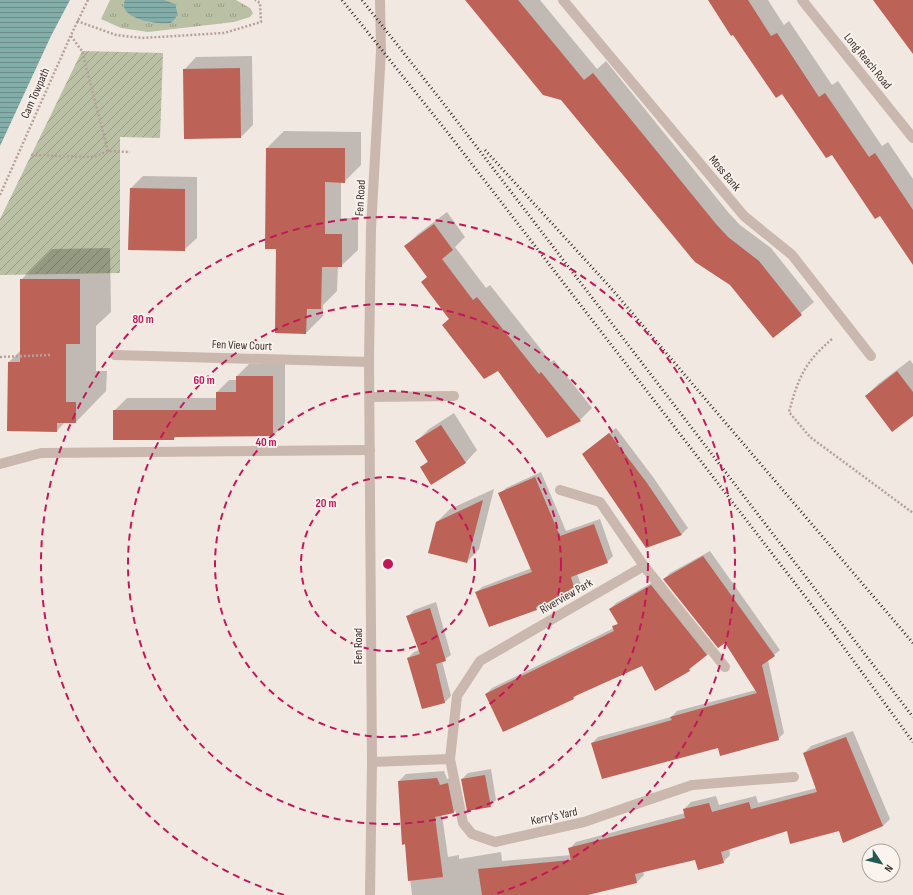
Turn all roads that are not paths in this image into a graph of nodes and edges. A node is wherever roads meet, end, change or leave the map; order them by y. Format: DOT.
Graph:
graph roads {
  1 [pos="380,0"];
  2 [pos="564,0"];
  3 [pos="802,0"];
  4 [pos="913,138"];
  5 [pos="115,355"];
  6 [pos="871,356"];
  7 [pos="369,362"];
  8 [pos="454,396"];
  9 [pos="370,397"];
  10 [pos="370,450"];
  11 [pos="0,464"];
  12 [pos="560,490"];
  13 [pos="644,566"];
  14 [pos="725,667"];
  15 [pos="450,759"];
  16 [pos="372,762"];
  17 [pos="794,777"];
  18 [pos="370,895"];
  1 -- 7 [label="street, Fen Road"];
  2 -- 6 [label="street, Moss Bank"];
  3 -- 4 [label="street, Long Reach Road"];
  5 -- 7 [label="street, Fen View Court"];
  7 -- 9 [label="street, Fen Road"];
  8 -- 9 [label="street"];
  9 -- 10 [label="street, Fen Road"];
  10 -- 11 [label="street"];
  10 -- 16 [label="street, Fen Road"];
  12 -- 13 [label="street"];
  13 -- 14 [label="street"];
  13 -- 15 [label="street, Riverview Park"];
  15 -- 16 [label="street"];
  15 -- 17 [label="street, Kerry's Yard"];
  16 -- 18 [label="street, Fen Road"];
}
